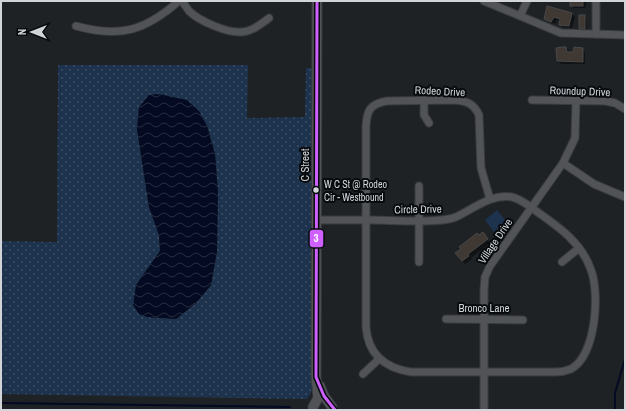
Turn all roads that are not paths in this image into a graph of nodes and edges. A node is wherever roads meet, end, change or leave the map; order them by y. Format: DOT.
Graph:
graph roads {
  1 [pos="181,1"];
  2 [pos="317,1"];
  3 [pos="484,1"];
  4 [pos="527,1"];
  5 [pos="596,1"];
  6 [pos="520,16"];
  7 [pos="269,18"];
  8 [pos="76,26"];
  9 [pos="596,34"];
  10 [pos="625,35"];
  11 [pos="424,100"];
  12 [pos="532,100"];
  13 [pos="576,100"];
  14 [pos="625,109"];
  15 [pos="429,123"];
  16 [pos="563,163"];
  17 [pos="419,186"];
  18 [pos="625,197"];
  19 [pos="490,199"];
  20 [pos="532,208"];
  21 [pos="317,220"];
  22 [pos="366,220"];
  23 [pos="419,220"];
  24 [pos="579,248"];
  25 [pos="419,262"];
  26 [pos="562,262"];
  27 [pos="446,319"];
  28 [pos="484,319"];
  29 [pos="523,320"];
  30 [pos="379,359"];
  31 [pos="484,372"];
  32 [pos="363,374"];
  33 [pos="316,377"];
  34 [pos="311,409"];
  35 [pos="334,409"];
  36 [pos="484,410"];
  1 -- 7 [label="street"];
  1 -- 8 [label="street"];
  2 -- 21 [label="street, C Street"];
  3 -- 6 [label="street"];
  4 -- 6 [label="street"];
  5 -- 9 [label="street"];
  6 -- 9 [label="street"];
  9 -- 10 [label="street"];
  11 -- 15 [label="street"];
  11 -- 19 [label="street, Rodeo Drive"];
  11 -- 22 [label="street, Rodeo Drive"];
  12 -- 13 [label="street, Roundup Drive"];
  13 -- 14 [label="street, Roundup Drive"];
  13 -- 16 [label="street, Village Drive"];
  16 -- 18 [label="street"];
  16 -- 20 [label="street, Village Drive"];
  17 -- 23 [label="street"];
  19 -- 20 [label="street"];
  19 -- 23 [label="street, Circle Drive"];
  20 -- 24 [label="street"];
  20 -- 28 [label="street, Village Drive"];
  21 -- 22 [label="street, Circle Drive"];
  21 -- 33 [label="street, C Street"];
  22 -- 23 [label="street, Circle Drive"];
  22 -- 30 [label="street, Rodeo Drive"];
  23 -- 25 [label="street"];
  24 -- 26 [label="street"];
  24 -- 31 [label="street"];
  27 -- 28 [label="street, Bronco Lane"];
  28 -- 29 [label="street, Bronco Lane"];
  28 -- 31 [label="street, Village Drive"];
  30 -- 31 [label="street"];
  30 -- 32 [label="street"];
  31 -- 36 [label="street, Village Drive"];
  33 -- 34 [label="street, C Street"];
  33 -- 35 [label="street, C Street"];
  34 -- 35 [label="street"];
}
